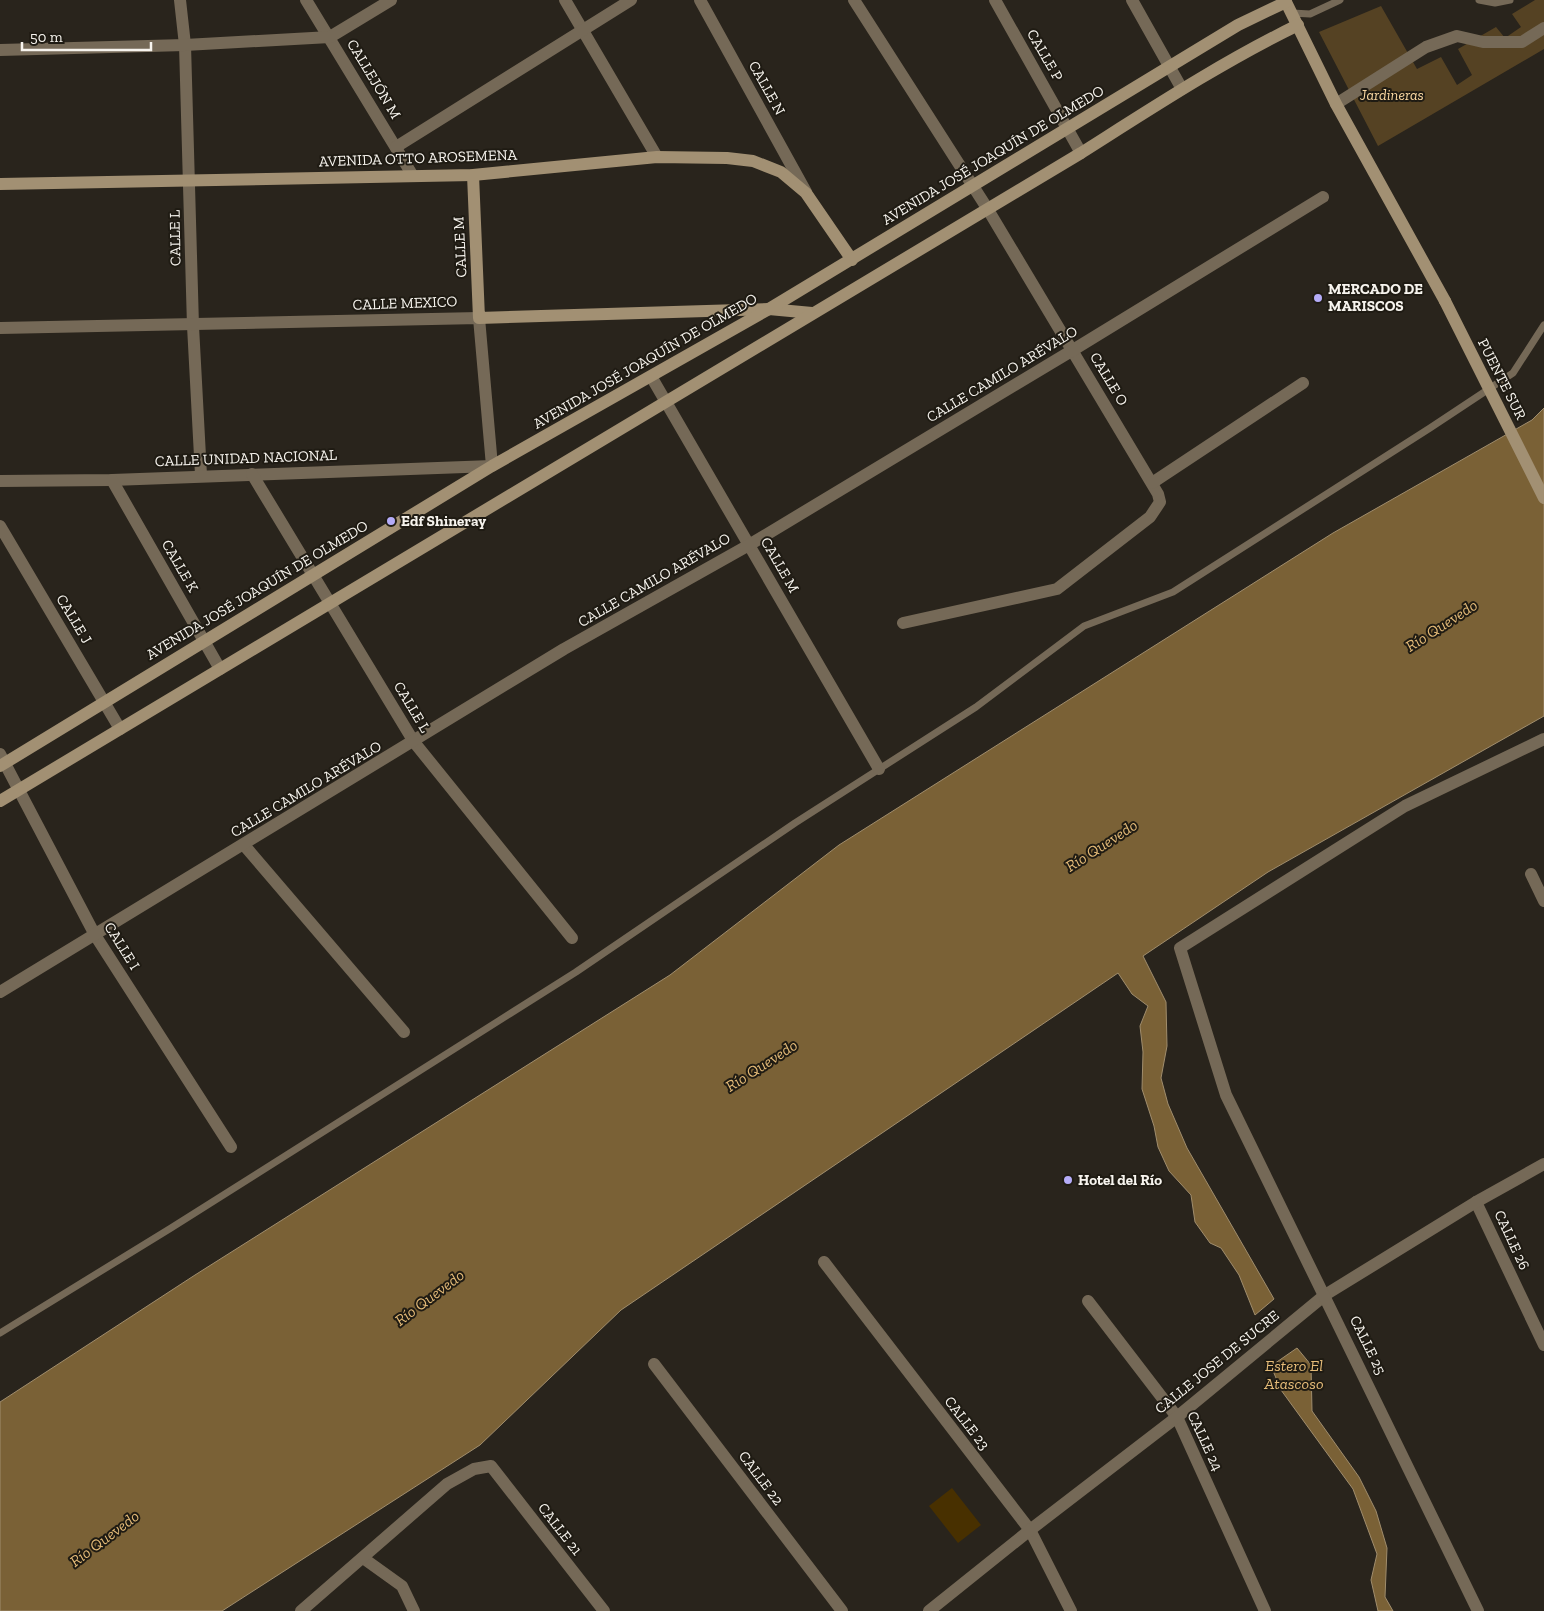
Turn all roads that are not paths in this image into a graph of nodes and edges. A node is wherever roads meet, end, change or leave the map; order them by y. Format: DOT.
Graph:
graph roads {
  1 [pos="180,0"];
  2 [pos="306,0"];
  3 [pos="391,0"];
  4 [pos="565,0"];
  5 [pos="631,0"];
  6 [pos="700,0"];
  7 [pos="854,0"];
  8 [pos="995,0"];
  9 [pos="1132,0"];
  10 [pos="1340,0"];
  11 [pos="1479,0"];
  12 [pos="1510,0"];
  13 [pos="1288,5"];
  14 [pos="1298,26"];
  15 [pos="1544,28"];
  16 [pos="585,30"];
  17 [pos="330,37"];
  18 [pos="185,45"];
  19 [pos="0,50"];
  20 [pos="1169,68"];
  21 [pos="1182,89"];
  22 [pos="1336,104"];
  23 [pos="1068,129"];
  24 [pos="396,146"];
  25 [pos="1081,153"];
  26 [pos="657,157"];
  27 [pos="473,175"];
  28 [pos="413,176"];
  29 [pos="190,180"];
  30 [pos="0,184"];
  31 [pos="973,187"];
  32 [pos="806,193"];
  33 [pos="1323,197"];
  34 [pos="987,208"];
  35 [pos="852,260"];
  36 [pos="769,309"];
  37 [pos="812,312"];
  38 [pos="479,318"];
  39 [pos="1544,325"];
  40 [pos="193,326"];
  41 [pos="0,328"];
  42 [pos="1073,350"];
  43 [pos="652,378"];
  44 [pos="1303,383"];
  45 [pos="666,401"];
  46 [pos="492,466"];
  47 [pos="252,474"];
  48 [pos="201,475"];
  49 [pos="112,480"];
  50 [pos="0,481"];
  51 [pos="1152,483"];
  52 [pos="1544,498"];
  53 [pos="0,526"];
  54 [pos="749,545"];
  55 [pos="315,576"];
  56 [pos="330,603"];
  57 [pos="903,623"];
  58 [pos="204,642"];
  59 [pos="220,669"];
  60 [pos="104,701"];
  61 [pos="120,729"];
  62 [pos="1544,739"];
  63 [pos="414,742"];
  64 [pos="2,761"];
  65 [pos="879,769"];
  66 [pos="19,789"];
  67 [pos="0,801"];
  68 [pos="244,845"];
  69 [pos="1531,874"];
  70 [pos="1544,901"];
  71 [pos="95,935"];
  72 [pos="572,938"];
  73 [pos="0,992"];
  74 [pos="404,1032"];
  75 [pos="230,1148"];
  76 [pos="1544,1164"];
  77 [pos="1476,1202"];
  78 [pos="824,1262"];
  79 [pos="1325,1295"];
  80 [pos="1088,1301"];
  81 [pos="0,1333"];
  82 [pos="1544,1345"];
  83 [pos="654,1364"];
  84 [pos="1177,1417"];
  85 [pos="1030,1530"];
  86 [pos="363,1558"];
  87 [pos="301,1611"];
  88 [pos="414,1611"];
  89 [pos="604,1611"];
  90 [pos="842,1611"];
  91 [pos="929,1611"];
  92 [pos="1070,1611"];
  93 [pos="1266,1611"];
  94 [pos="1478,1611"];
  1 -- 18 [label="street, CALLE L"];
  2 -- 17 [label="street, CALLEJÓN M"];
  3 -- 17 [label="street"];
  4 -- 16 [label="street"];
  5 -- 16 [label="street"];
  6 -- 32 [label="street, CALLE N"];
  7 -- 31 [label="street, CALLE O"];
  8 -- 23 [label="street, CALLE P"];
  9 -- 20 [label="street"];
  10 -- 13 [label="lane"];
  11 -- 12 [label="lane"];
  13 -- 14 [label="main road"];
  13 -- 20 [label="main road, AVENIDA JOSÉ JOAQUÍN DE OLMEDO"];
  14 -- 21 [label="main road"];
  14 -- 22 [label="main road"];
  15 -- 22 [label="street"];
  16 -- 24 [label="street"];
  16 -- 26 [label="street"];
  17 -- 18 [label="street"];
  17 -- 24 [label="street, CALLEJÓN M"];
  18 -- 19 [label="street"];
  18 -- 29 [label="street, CALLE L"];
  20 -- 21 [label="street"];
  20 -- 23 [label="main road, AVENIDA JOSÉ JOAQUÍN DE OLMEDO"];
  21 -- 25 [label="main road"];
  22 -- 52 [label="main road, PUENTE SUR, bridge"];
  23 -- 25 [label="street, CALLE P"];
  23 -- 31 [label="main road, AVENIDA JOSÉ JOAQUÍN DE OLMEDO"];
  24 -- 28 [label="street, CALLEJÓN M"];
  25 -- 34 [label="main road"];
  26 -- 27 [label="main road, AVENIDA OTTO AROSEMENA"];
  26 -- 32 [label="main road, AVENIDA OTTO AROSEMENA"];
  27 -- 28 [label="main road, AVENIDA OTTO AROSEMENA"];
  27 -- 38 [label="main road, CALLE M"];
  28 -- 29 [label="main road, AVENIDA OTTO AROSEMENA"];
  29 -- 30 [label="main road, AVENIDA OTTO AROSEMENA"];
  29 -- 40 [label="street, CALLE L"];
  31 -- 34 [label="street, CALLE O"];
  31 -- 35 [label="main road, AVENIDA JOSÉ JOAQUÍN DE OLMEDO"];
  32 -- 35 [label="main road, AVENIDA OTTO AROSEMENA"];
  33 -- 42 [label="street, CALLE CAMILO ARÉVALO"];
  34 -- 37 [label="main road"];
  34 -- 42 [label="street, CALLE O"];
  35 -- 36 [label="main road, AVENIDA JOSÉ JOAQUÍN DE OLMEDO"];
  36 -- 37 [label="main road, CALLE MEXICO"];
  36 -- 38 [label="main road, CALLE MEXICO"];
  36 -- 43 [label="main road, AVENIDA JOSÉ JOAQUÍN DE OLMEDO"];
  37 -- 45 [label="main road"];
  38 -- 40 [label="street, CALLE MEXICO"];
  38 -- 46 [label="street, CALLE M"];
  39 -- 65 [label="lane"];
  40 -- 41 [label="street, CALLE MEXICO"];
  40 -- 48 [label="street, CALLE L"];
  42 -- 51 [label="street, CALLE O"];
  42 -- 54 [label="street, CALLE CAMILO ARÉVALO"];
  43 -- 45 [label="street, CALLE M"];
  43 -- 46 [label="main road, AVENIDA JOSÉ JOAQUÍN DE OLMEDO"];
  44 -- 51 [label="street"];
  45 -- 54 [label="street, CALLE M"];
  45 -- 56 [label="main road"];
  46 -- 47 [label="street, CALLE UNIDAD NACIONAL"];
  46 -- 55 [label="main road, AVENIDA JOSÉ JOAQUÍN DE OLMEDO"];
  47 -- 48 [label="street, CALLE UNIDAD NACIONAL"];
  47 -- 55 [label="street, CALLE L"];
  48 -- 49 [label="street, CALLE UNIDAD NACIONAL"];
  49 -- 50 [label="street, CALLE UNIDAD NACIONAL"];
  49 -- 58 [label="street, CALLE K"];
  51 -- 57 [label="street, CALLE O"];
  53 -- 60 [label="street, CALLE J"];
  54 -- 63 [label="street, CALLE CAMILO ARÉVALO"];
  54 -- 65 [label="street, CALLE M"];
  55 -- 56 [label="street, CALLE L"];
  55 -- 58 [label="main road, AVENIDA JOSÉ JOAQUÍN DE OLMEDO"];
  56 -- 59 [label="main road"];
  56 -- 63 [label="street, CALLE L"];
  58 -- 59 [label="street, CALLE K"];
  58 -- 60 [label="main road, AVENIDA JOSÉ JOAQUÍN DE OLMEDO"];
  59 -- 61 [label="main road"];
  60 -- 61 [label="street, CALLE J"];
  60 -- 64 [label="main road, AVENIDA JOSÉ JOAQUÍN DE OLMEDO"];
  61 -- 66 [label="main road"];
  62 -- 79 [label="street, CALLE 25"];
  63 -- 68 [label="street, CALLE CAMILO ARÉVALO"];
  63 -- 72 [label="street, CALLE L"];
  64 -- 66 [label="street, CALLE I"];
  65 -- 81 [label="lane"];
  66 -- 67 [label="main road"];
  66 -- 71 [label="street, CALLE I"];
  68 -- 71 [label="street, CALLE CAMILO ARÉVALO"];
  68 -- 74 [label="street"];
  69 -- 70 [label="street"];
  71 -- 73 [label="street, CALLE CAMILO ARÉVALO"];
  71 -- 75 [label="street, CALLE I"];
  76 -- 77 [label="street, CALLE JOSE DE SUCRE"];
  77 -- 79 [label="street, CALLE JOSE DE SUCRE"];
  77 -- 82 [label="street, CALLE 26"];
  78 -- 85 [label="street, CALLE 23"];
  79 -- 84 [label="street, CALLE JOSE DE SUCRE"];
  79 -- 94 [label="street, CALLE 25"];
  80 -- 84 [label="street, CALLE 24"];
  83 -- 90 [label="street, CALLE 22"];
  84 -- 85 [label="street, CALLE JOSE DE SUCRE"];
  84 -- 93 [label="street, CALLE 24"];
  85 -- 91 [label="street, CALLE JOSE DE SUCRE"];
  85 -- 92 [label="street, CALLE 23"];
  86 -- 87 [label="street"];
  86 -- 88 [label="street"];
  86 -- 89 [label="street, CALLE 21"];
}
